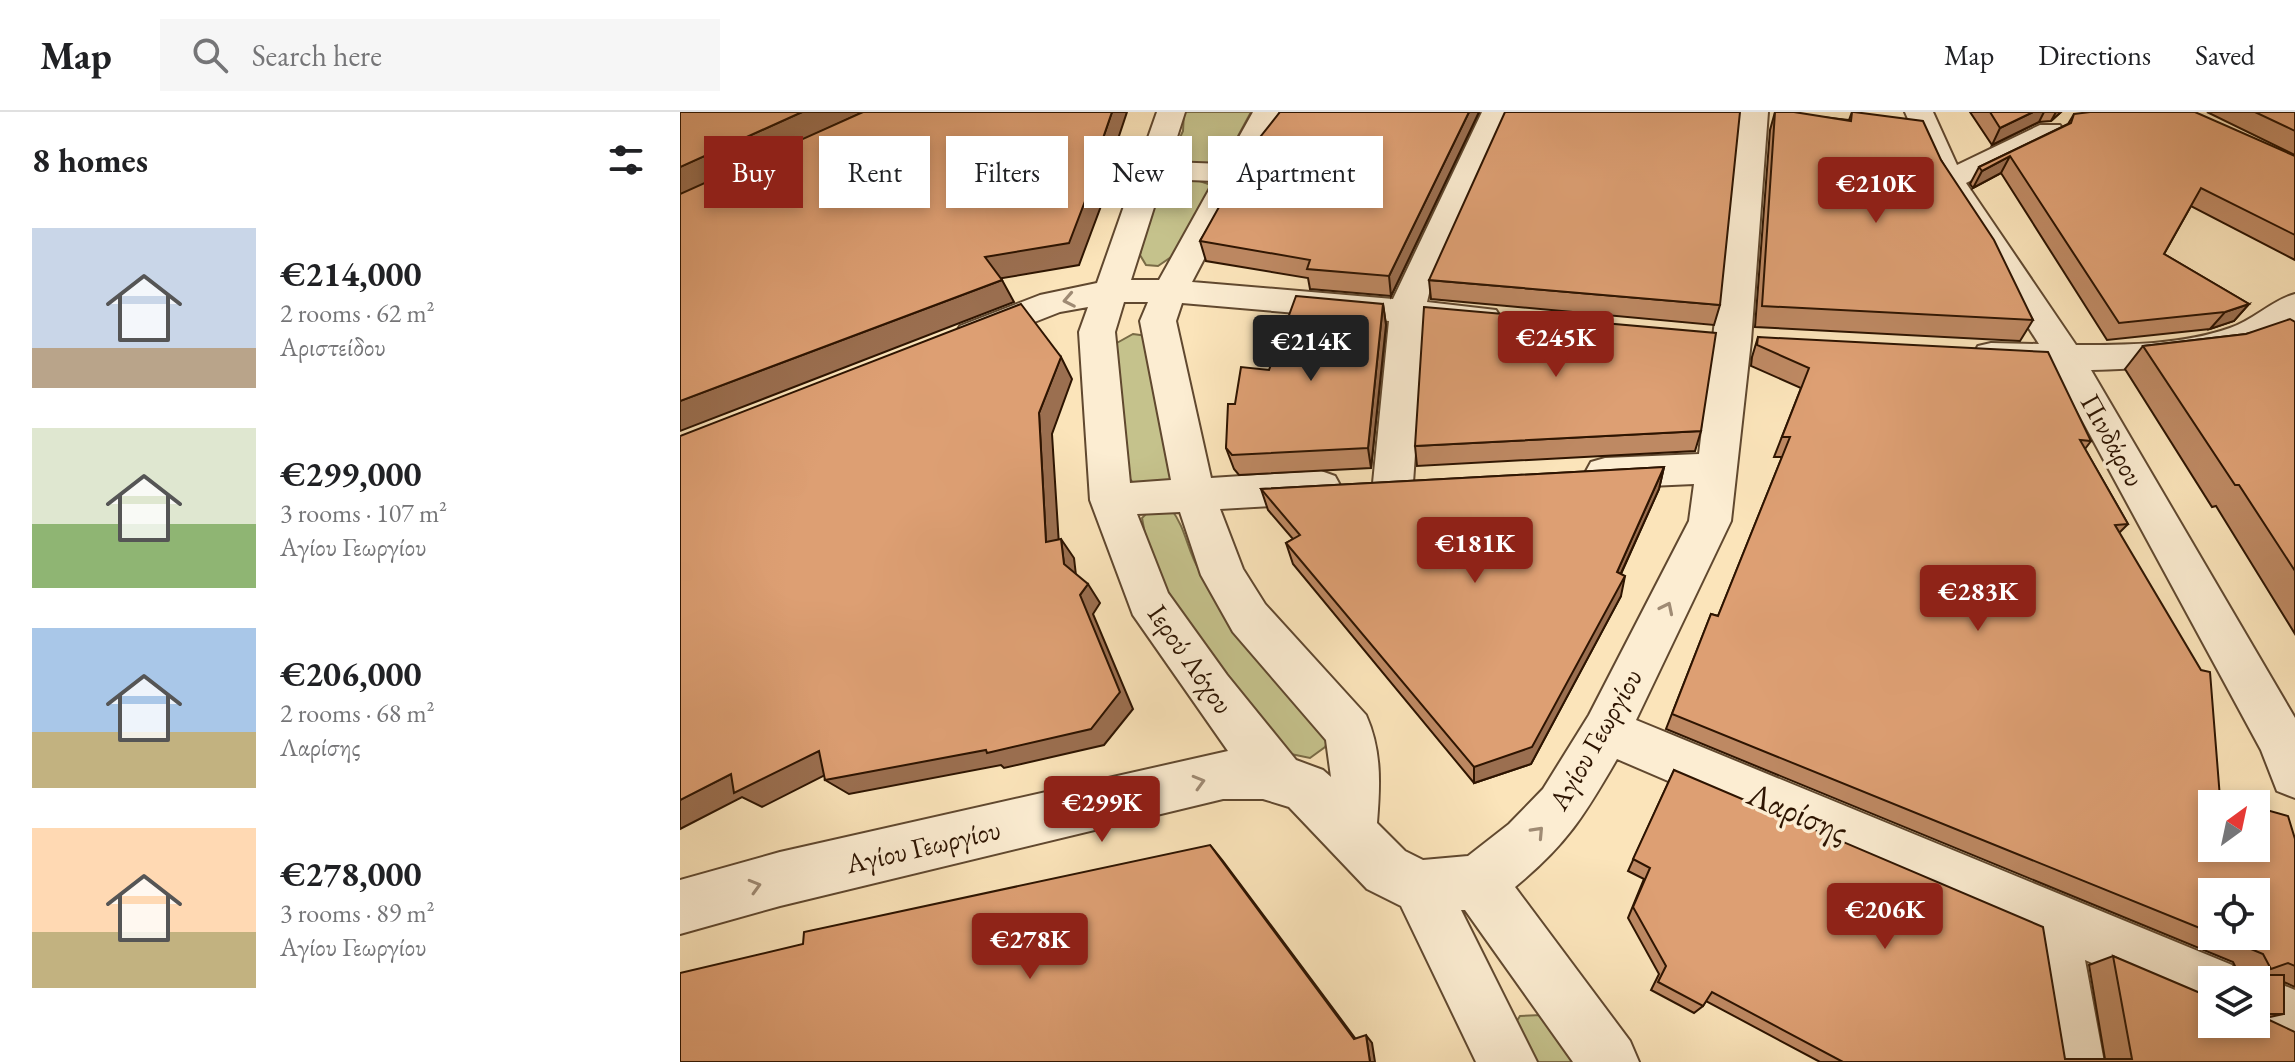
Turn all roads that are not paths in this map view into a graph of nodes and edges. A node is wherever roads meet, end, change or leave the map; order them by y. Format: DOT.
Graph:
graph roads {
  1 [pos="1171,112"];
  2 [pos="1267,112"];
  3 [pos="1496,112"];
  4 [pos="1754,112"];
  5 [pos="1919,112"];
  6 [pos="2065,123"];
  7 [pos="1163,136"];
  8 [pos="1254,136"];
  9 [pos="1949,180"];
  10 [pos="1139,208"];
  11 [pos="1215,208"];
  12 [pos="1111,291"];
  13 [pos="1170,291"];
  14 [pos="1407,311"];
  15 [pos="1515,321"];
  16 [pos="2287,322"];
  17 [pos="938,347"];
  18 [pos="1956,353"];
  19 [pos="2067,359"];
  20 [pos="1718,468"];
  21 [pos="1563,475"];
  22 [pos="1194,493"];
  23 [pos="1111,500"];
  24 [pos="1606,731"];
  25 [pos="2290,752"];
  26 [pos="1280,780"];
  27 [pos="1350,830"];
  28 [pos="1478,882"];
  29 [pos="1420,887"];
  30 [pos="680,907"];
  31 [pos="2050,917"];
  32 [pos="2198,979"];
  33 [pos="2270,1009"];
  34 [pos="2295,1020"];
  35 [pos="1507,1062"];
  36 [pos="1609,1062"];
  37 [pos="2074,1062"];
  1 -- 7 [label="street, Ιερού Λόχου"];
  2 -- 8 [label="street"];
  3 -- 14 [label="street"];
  4 -- 20 [label="street, Αγίου Γεωργίου"];
  5 -- 9 [label="street, Πινδάρου"];
  6 -- 9 [label="street"];
  9 -- 19 [label="street, Πινδάρου"];
  10 -- 12 [label="street, Ιερού Λόχου"];
  11 -- 13 [label="street"];
  12 -- 13 [label="street"];
  12 -- 17 [label="street, one-way"];
  12 -- 23 [label="street, Ιερού Λόχου"];
  13 -- 14 [label="street"];
  13 -- 22 [label="street"];
  14 -- 15 [label="street"];
  14 -- 22 [label="street"];
  16 -- 19 [label="street"];
  18 -- 19 [label="street"];
  19 -- 25 [label="street, Πινδάρου"];
  20 -- 21 [label="street"];
  24 -- 20 [label="street, Αγίου Γεωργίου, one-way"];
  22 -- 23 [label="street"];
  22 -- 27 [label="street"];
  23 -- 26 [label="street, Ιερού Λόχου"];
  28 -- 24 [label="street, Αγίου Γεωργίου, one-way"];
  24 -- 31 [label="street, Λαρίσης"];
  26 -- 27 [label="street, Αγίου Γεωργίου"];
  30 -- 26 [label="street, Αγίου Γεωργίου, one-way"];
  27 -- 29 [label="street, Αγίου Γεωργίου"];
  28 -- 29 [label="street"];
  28 -- 36 [label="street"];
  29 -- 35 [label="street"];
  31 -- 32 [label="street, Λαρίσης"];
  31 -- 37 [label="street"];
  33 -- 34 [label="street"];
}
